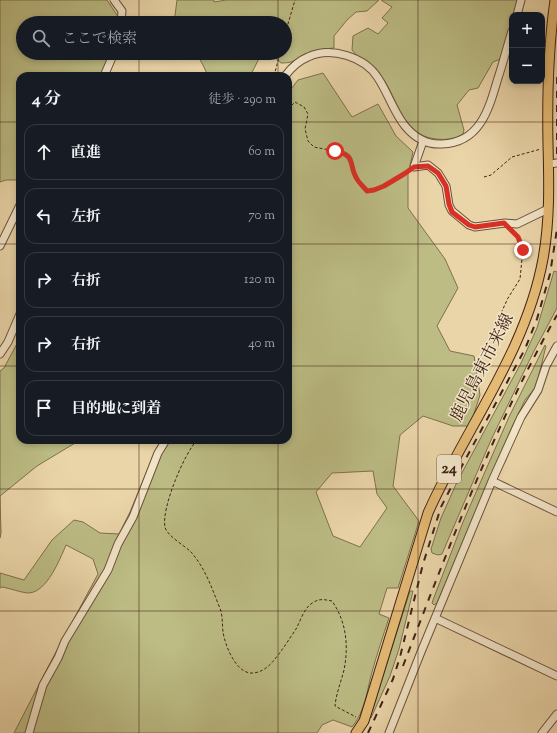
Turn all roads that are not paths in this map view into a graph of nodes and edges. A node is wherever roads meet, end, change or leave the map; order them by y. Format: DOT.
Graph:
graph roads {
  1 [pos="114,0"];
  2 [pos="521,0"];
  3 [pos="555,0"];
  4 [pos="518,12"];
  5 [pos="122,16"];
  6 [pos="509,42"];
  7 [pos="111,60"];
  8 [pos="106,72"];
  9 [pos="288,72"];
  10 [pos="423,141"];
  11 [pos="553,164"];
  12 [pos="548,209"];
  13 [pos="16,213"];
  14 [pos="0,246"];
  15 [pos="16,323"];
  16 [pos="557,347"];
  17 [pos="0,354"];
  18 [pos="164,444"];
  19 [pos="492,481"];
  20 [pos="557,512"];
  21 [pos="435,618"];
  22 [pos="557,676"];
  23 [pos="557,714"];
  24 [pos="29,733"];
  25 [pos="356,733"];
  26 [pos="389,733"];
  27 [pos="542,733"];
  1 -- 5 [label="street"];
  2 -- 4 [label="street"];
  3 -- 11 [label="main road, 鹿児島東市来線 / 24"];
  6 -- 10 [label="street"];
  7 -- 8 [label="street"];
  9 -- 10 [label="street"];
  10 -- 12 [label="street"];
  11 -- 12 [label="main road, 鹿児島東市来線 / 24"];
  12 -- 25 [label="main road, 鹿児島東市来線 / 24"];
  13 -- 14 [label="street"];
  15 -- 17 [label="street"];
  16 -- 19 [label="street"];
  18 -- 24 [label="street"];
  19 -- 20 [label="street"];
  19 -- 21 [label="street"];
  21 -- 22 [label="street"];
  21 -- 26 [label="street"];
  23 -- 27 [label="street"];
}
